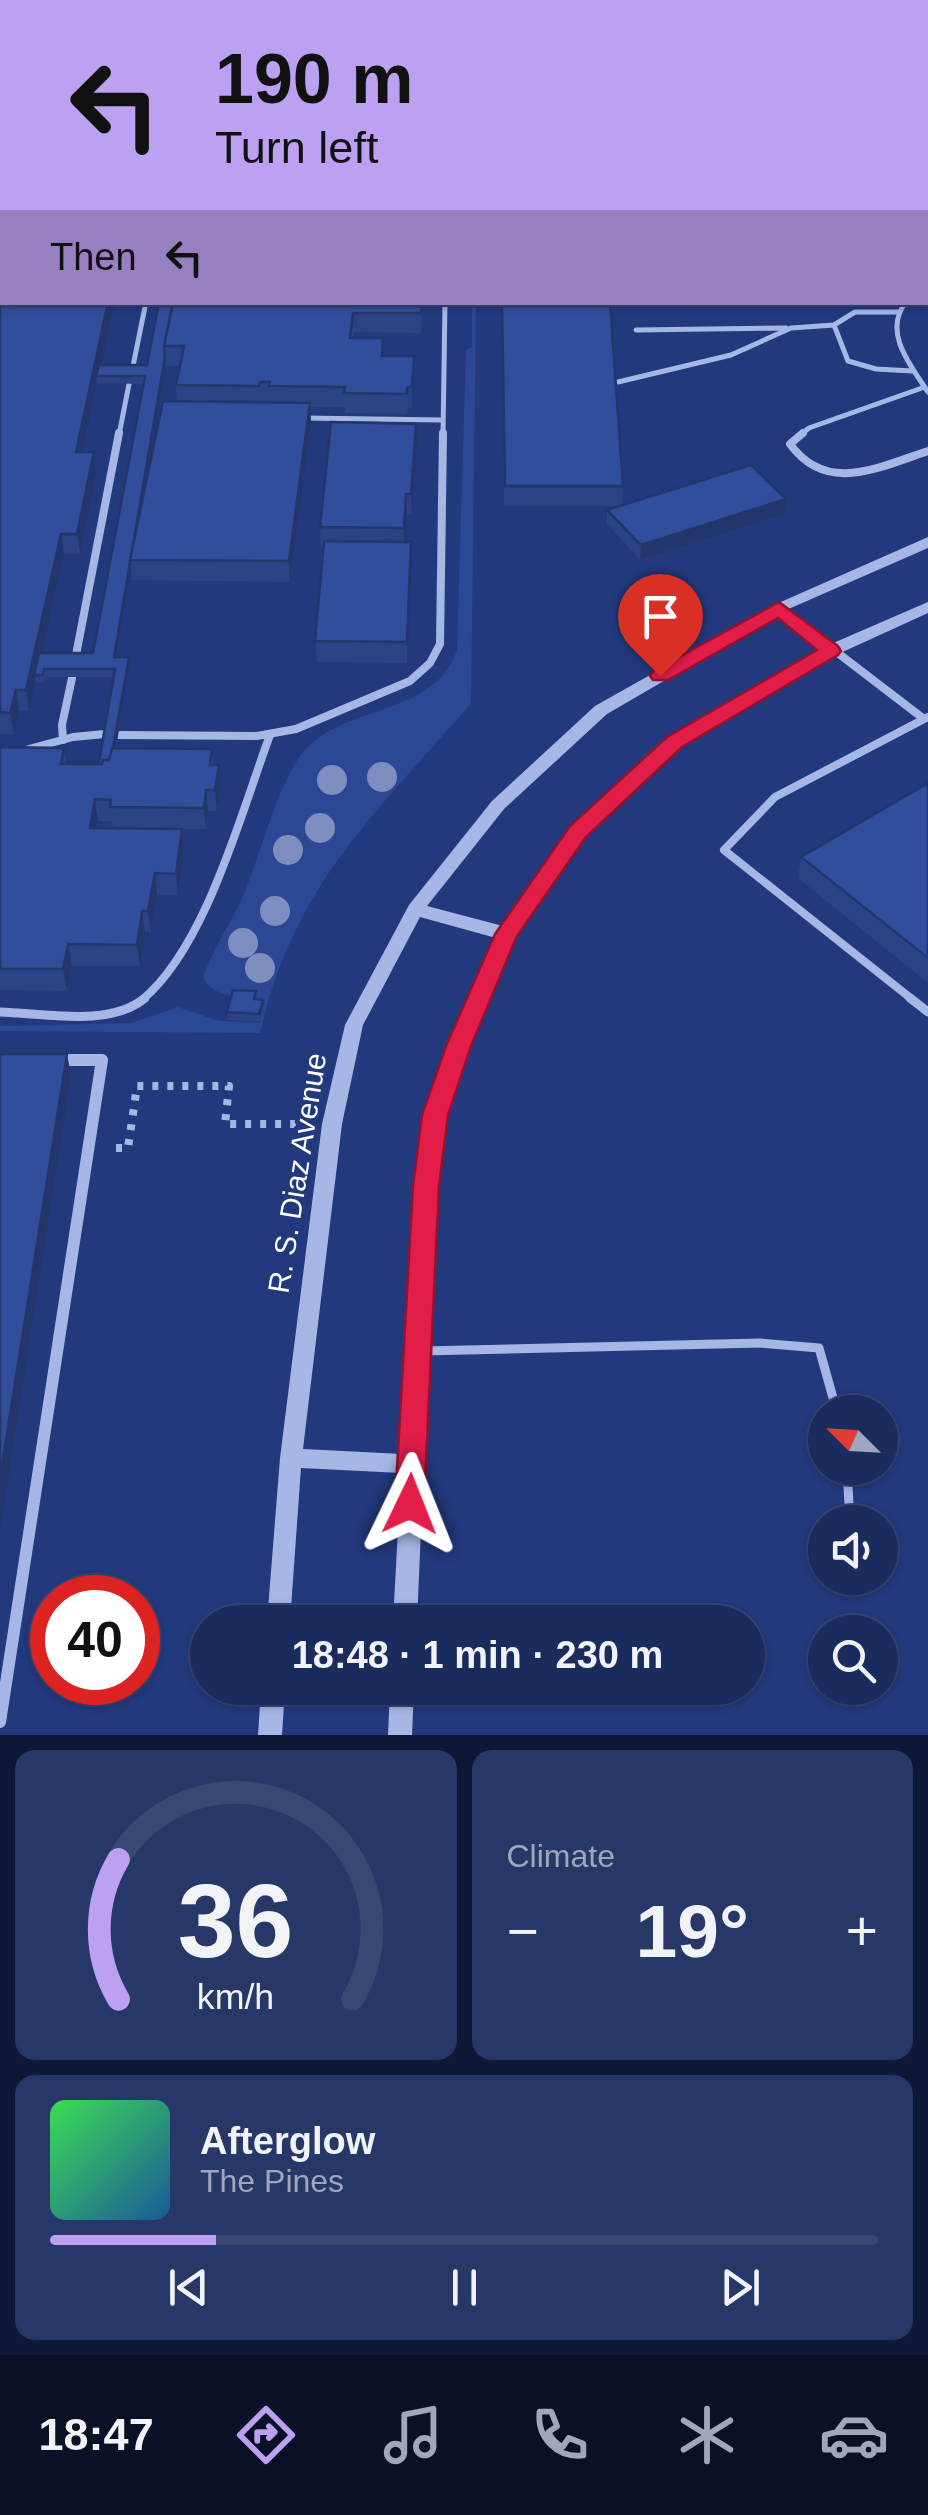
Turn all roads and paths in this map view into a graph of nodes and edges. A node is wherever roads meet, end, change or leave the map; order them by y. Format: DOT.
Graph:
graph roads {
  1 [pos="145,305"];
  2 [pos="445,305"];
  3 [pos="904,305"];
  4 [pos="898,312"];
  5 [pos="834,325"];
  6 [pos="791,328"];
  7 [pos="636,330"];
  8 [pos="912,371"];
  9 [pos="132,372"];
  10 [pos="618,382"];
  11 [pos="129,384"];
  12 [pos="925,390"];
  13 [pos="123,416"];
  14 [pos="139,416"];
  15 [pos="291,418"];
  16 [pos="443,420"];
  17 [pos="928,450"];
  18 [pos="928,542"];
  19 [pos="928,607"];
  20 [pos="779,608"];
  21 [pos="830,651"];
  22 [pos="76,660"];
  23 [pos="72,678"];
  24 [pos="926,718"];
  25 [pos="104,734"];
  26 [pos="118,735"];
  27 [pos="270,735"];
  28 [pos="63,740"];
  29 [pos="16,751"];
  30 [pos="414,909"];
  31 [pos="507,934"];
  32 [pos="0,1012"];
  33 [pos="928,1012"];
  34 [pos="34,1060"];
  35 [pos="332,1124"];
  36 [pos="90,1148"];
  37 [pos="417,1351"];
  38 [pos="832,1395"];
  39 [pos="291,1458"];
  40 [pos="411,1464"];
  41 [pos="279,1605"];
  42 [pos="406,1605"];
  43 [pos="273,1705"];
  44 [pos="401,1705"];
  45 [pos="0,1722"];
  46 [pos="270,1735"];
  47 [pos="400,1735"];
  1 -- 9 [label="lane"];
  2 -- 16 [label="lane"];
  3 -- 4 [label="lane"];
  4 -- 5 [label="lane"];
  4 -- 8 [label="lane"];
  5 -- 6 [label="lane"];
  5 -- 8 [label="lane"];
  6 -- 7 [label="lane"];
  6 -- 10 [label="lane"];
  8 -- 12 [label="lane"];
  11 -- 13 [label="lane"];
  12 -- 17 [label="lane"];
  13 -- 14 [label="lane"];
  13 -- 22 [label="lane"];
  15 -- 16 [label="lane"];
  16 -- 27 [label="lane"];
  18 -- 20 [label="street, R. S. Diaz Avenue"];
  19 -- 21 [label="street"];
  20 -- 21 [label="lane"];
  20 -- 30 [label="street, R. S. Diaz Avenue"];
  21 -- 24 [label="lane"];
  21 -- 31 [label="street"];
  23 -- 28 [label="lane"];
  24 -- 33 [label="lane"];
  25 -- 28 [label="lane"];
  26 -- 27 [label="lane"];
  27 -- 32 [label="lane"];
  28 -- 29 [label="lane"];
  30 -- 31 [label="street"];
  30 -- 35 [label="street, R. S. Diaz Avenue"];
  31 -- 37 [label="street"];
  34 -- 36 [label="street"];
  35 -- 36 [label="path"];
  35 -- 39 [label="street, R. S. Diaz Avenue"];
  36 -- 45 [label="street"];
  37 -- 38 [label="lane"];
  37 -- 40 [label="street"];
  39 -- 40 [label="street"];
  39 -- 41 [label="street, R. S. Diaz Avenue"];
  40 -- 42 [label="street"];
  43 -- 46 [label="street"];
  44 -- 47 [label="street"];
}
